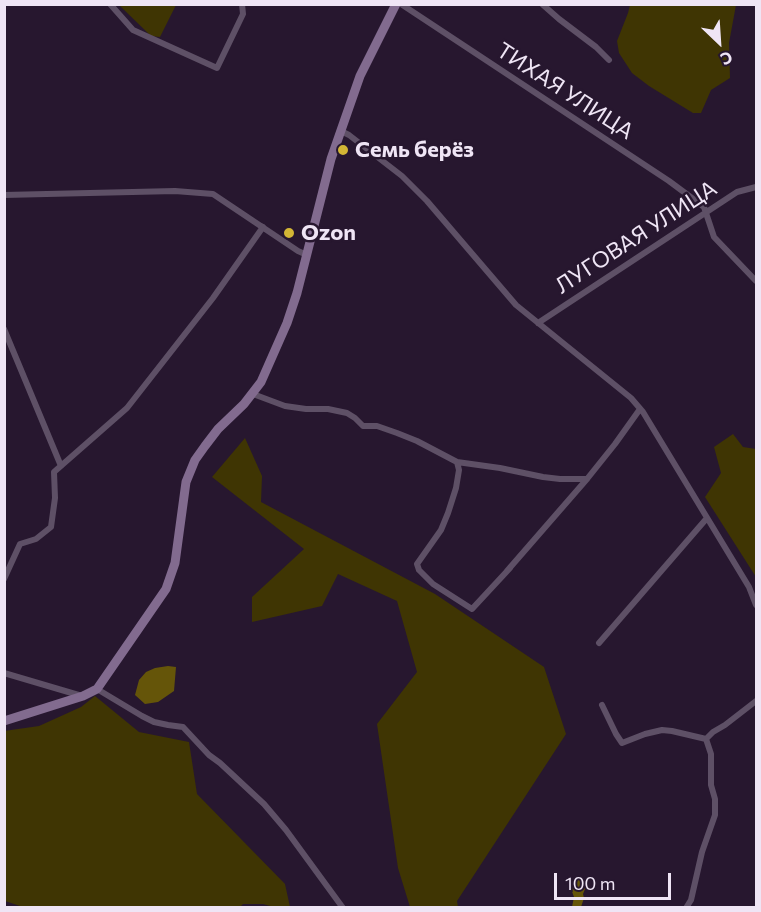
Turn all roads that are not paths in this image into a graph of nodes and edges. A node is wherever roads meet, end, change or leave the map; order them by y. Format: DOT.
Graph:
graph roads {
  1 [pos="110,4"];
  2 [pos="242,4"];
  3 [pos="396,4"];
  4 [pos="401,4"];
  5 [pos="542,4"];
  6 [pos="609,60"];
  7 [pos="341,131"];
  8 [pos="756,187"];
  9 [pos="4,195"];
  10 [pos="706,212"];
  11 [pos="263,227"];
  12 [pos="307,255"];
  13 [pos="756,281"];
  14 [pos="538,323"];
  15 [pos="4,329"];
  16 [pos="253,393"];
  17 [pos="640,409"];
  18 [pos="457,462"];
  19 [pos="61,466"];
  20 [pos="587,479"];
  21 [pos="707,519"];
  22 [pos="4,579"];
  23 [pos="756,605"];
  24 [pos="599,643"];
  25 [pos="4,673"];
  26 [pos="97,689"];
  27 [pos="84,696"];
  28 [pos="756,701"];
  29 [pos="602,705"];
  30 [pos="4,721"];
  31 [pos="706,739"];
  32 [pos="343,908"];
  33 [pos="686,908"];
  1 -- 2 [label="street"];
  3 -- 7 [label="street"];
  4 -- 10 [label="street, ТИХАЯ УЛИЦА"];
  5 -- 6 [label="street"];
  7 -- 12 [label="street"];
  7 -- 14 [label="street"];
  8 -- 10 [label="street, ЛУГОВАЯ УЛИЦА"];
  9 -- 11 [label="street"];
  10 -- 13 [label="street"];
  10 -- 14 [label="street, ЛУГОВАЯ УЛИЦА"];
  11 -- 12 [label="street"];
  11 -- 19 [label="street"];
  12 -- 16 [label="street"];
  14 -- 17 [label="street"];
  15 -- 19 [label="street"];
  16 -- 18 [label="street"];
  16 -- 26 [label="street"];
  17 -- 20 [label="street"];
  17 -- 21 [label="street"];
  18 -- 20 [label="street"];
  18 -- 20 [label="street"];
  19 -- 22 [label="street"];
  21 -- 23 [label="street"];
  21 -- 24 [label="street"];
  25 -- 27 [label="street"];
  26 -- 27 [label="street"];
  26 -- 32 [label="street"];
  27 -- 30 [label="street"];
  28 -- 31 [label="street"];
  29 -- 31 [label="street"];
  31 -- 33 [label="street"];
}
